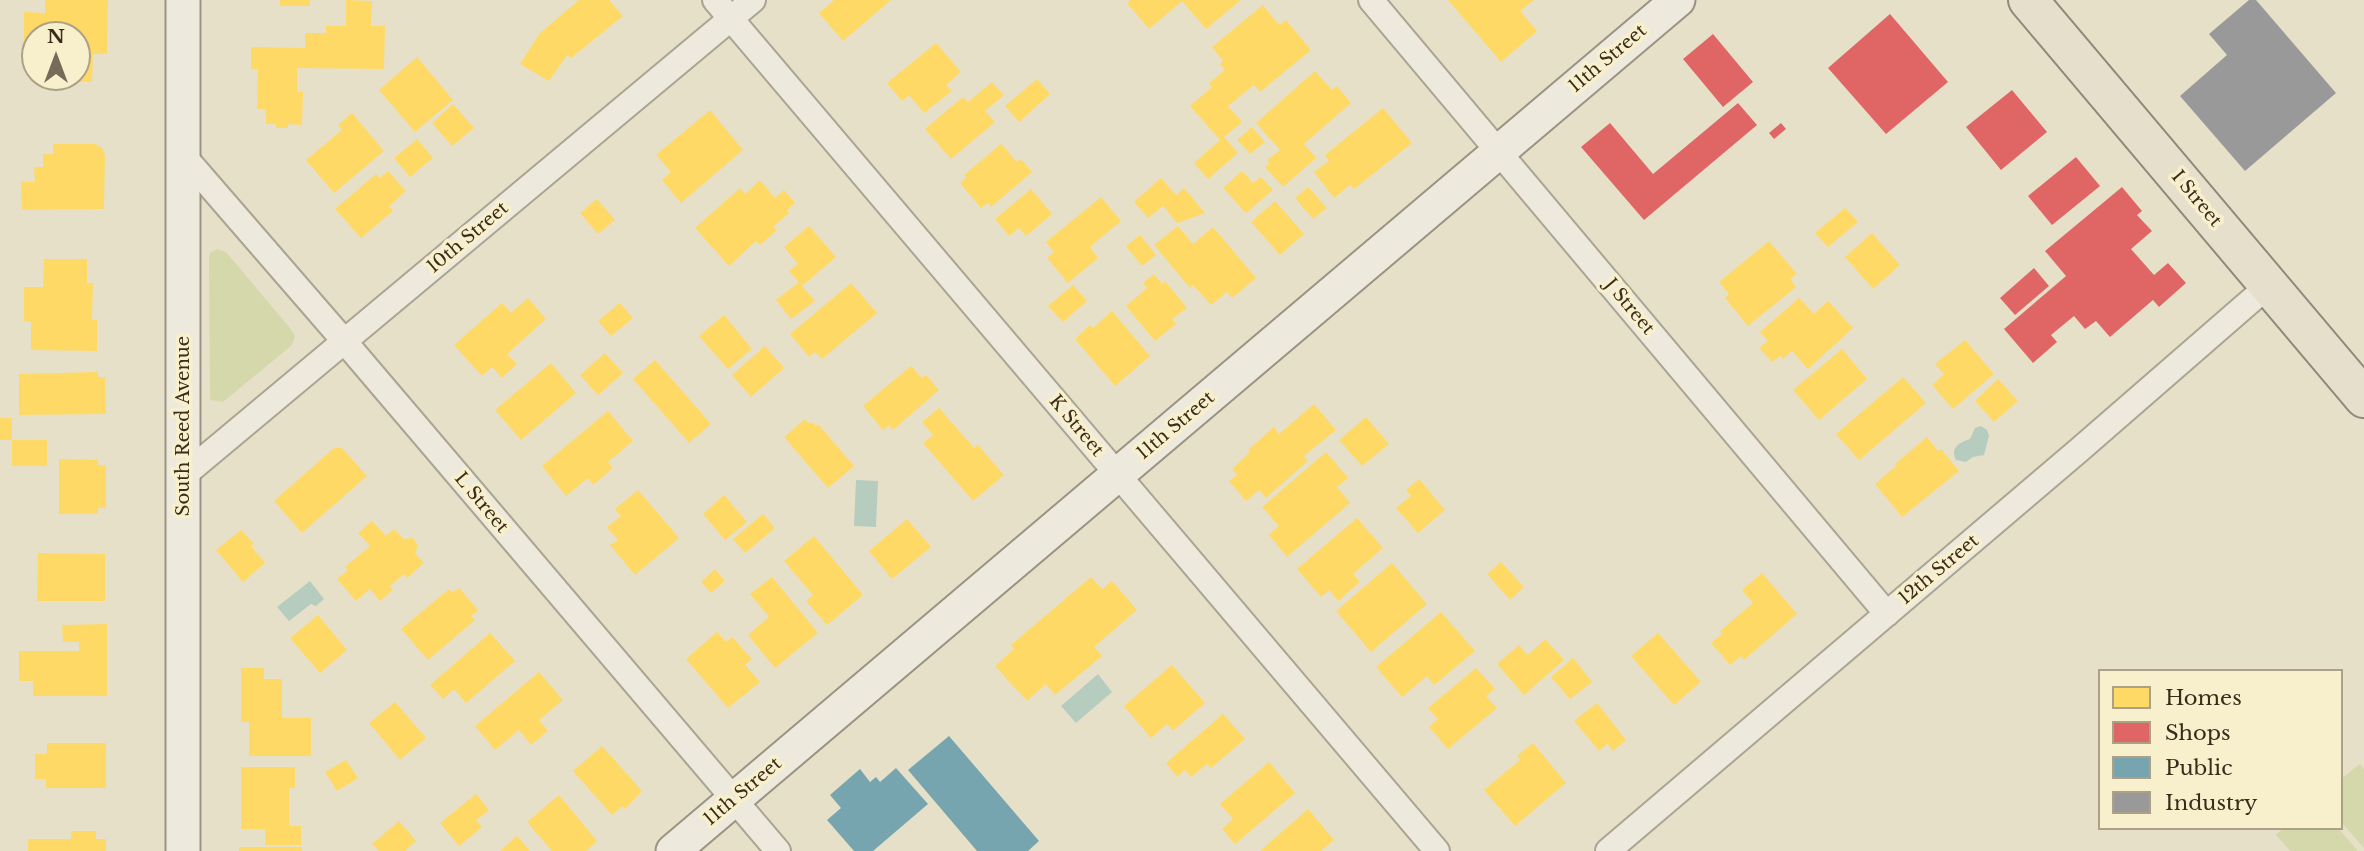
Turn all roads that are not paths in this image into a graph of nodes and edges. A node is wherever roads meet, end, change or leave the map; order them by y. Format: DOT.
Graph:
graph roads {
  1 [pos="183,0"];
  2 [pos="752,0"];
  3 [pos="1371,0"];
  4 [pos="1678,0"];
  5 [pos="2028,0"];
  6 [pos="723,9"];
  7 [pos="1500,151"];
  8 [pos="183,156"];
  9 [pos="2269,285"];
  10 [pos="345,342"];
  11 [pos="2364,398"];
  12 [pos="1118,475"];
  13 [pos="183,476"];
  14 [pos="1886,614"];
  15 [pos="734,800"];
  16 [pos="183,851"];
  17 [pos="673,851"];
  18 [pos="778,851"];
  19 [pos="1437,851"];
  20 [pos="1608,851"];
  1 -- 8 [label="street, South Reed Avenue"];
  2 -- 6 [label="street, 10th Street"];
  3 -- 7 [label="street, J Street"];
  4 -- 7 [label="street, 11th Street"];
  5 -- 9 [label="main road, I Street"];
  6 -- 10 [label="street, 10th Street"];
  6 -- 12 [label="street, K Street"];
  7 -- 12 [label="street, 11th Street"];
  7 -- 14 [label="street, J Street"];
  8 -- 10 [label="street, L Street"];
  8 -- 13 [label="street, South Reed Avenue"];
  9 -- 11 [label="main road, I Street"];
  9 -- 14 [label="street, 12th Street"];
  10 -- 13 [label="street, 10th Street"];
  10 -- 15 [label="street, L Street"];
  12 -- 15 [label="street, 11th Street"];
  12 -- 19 [label="street, K Street"];
  13 -- 16 [label="street, South Reed Avenue"];
  14 -- 20 [label="street, 12th Street"];
  15 -- 17 [label="street, 11th Street"];
  15 -- 18 [label="street, L Street"];
}
